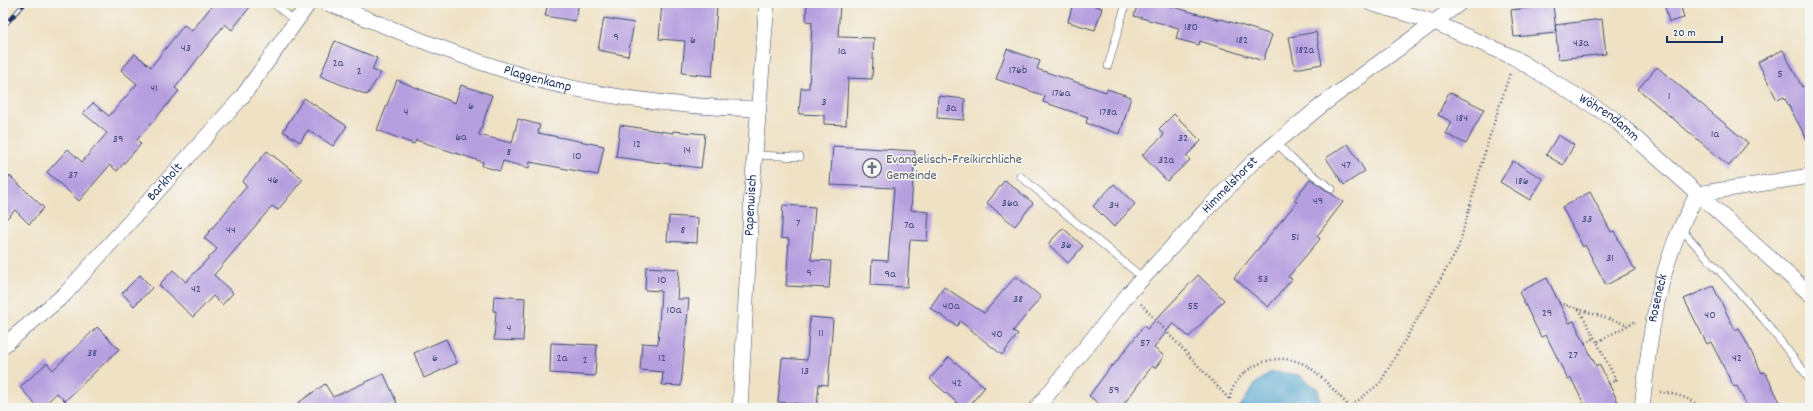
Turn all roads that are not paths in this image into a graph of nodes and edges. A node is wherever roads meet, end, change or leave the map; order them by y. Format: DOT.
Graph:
graph roads {
  1 [pos="273,3"];
  2 [pos="309,3"];
  3 [pos="327,3"];
  4 [pos="767,3"];
  5 [pos="1126,3"];
  6 [pos="1370,3"];
  7 [pos="1460,3"];
  8 [pos="295,21"];
  9 [pos="1434,22"];
  10 [pos="1108,66"];
  11 [pos="759,109"];
  12 [pos="1276,142"];
  13 [pos="755,155"];
  14 [pos="800,157"];
  15 [pos="1020,176"];
  16 [pos="1810,176"];
  17 [pos="1332,189"];
  18 [pos="1697,194"];
  19 [pos="1681,229"];
  20 [pos="1143,278"];
  21 [pos="1810,294"];
  22 [pos="3,346"];
  23 [pos="1810,382"];
  24 [pos="740,408"];
  25 [pos="1037,408"];
  26 [pos="1642,408"];
  1 -- 8 [label="lane"];
  2 -- 8 [label="street, Barkholt"];
  3 -- 11 [label="street, Plaggenkamp"];
  4 -- 11 [label="street, Papenwisch"];
  5 -- 10 [label="lane"];
  6 -- 9 [label="street, Wöhrendamm"];
  7 -- 9 [label="street, Himmelshorst"];
  8 -- 22 [label="street, Barkholt"];
  9 -- 12 [label="street, Himmelshorst"];
  9 -- 18 [label="street, Wöhrendamm"];
  11 -- 13 [label="street, Papenwisch"];
  12 -- 17 [label="lane"];
  12 -- 20 [label="street, Himmelshorst"];
  13 -- 14 [label="lane"];
  13 -- 24 [label="street, Papenwisch"];
  15 -- 20 [label="lane"];
  16 -- 18 [label="street"];
  18 -- 19 [label="street, Roseneck"];
  18 -- 21 [label="street, Wöhrendamm"];
  19 -- 23 [label="lane"];
  19 -- 26 [label="street, Roseneck"];
  20 -- 25 [label="street, Himmelshorst"];
}
